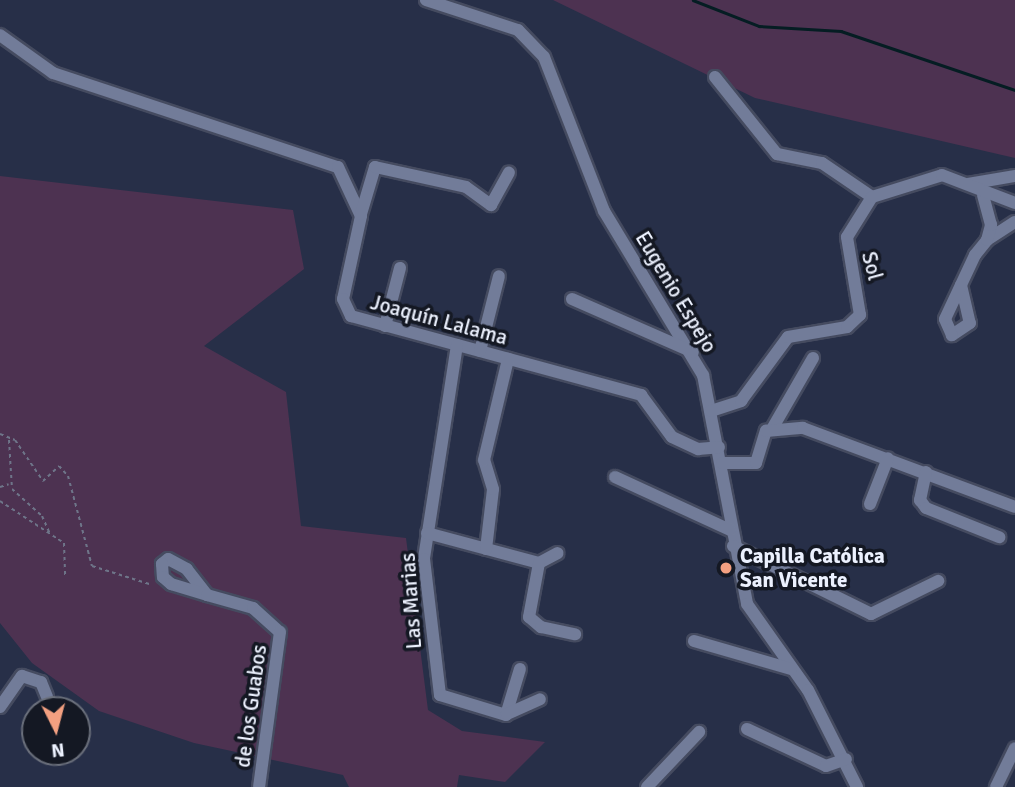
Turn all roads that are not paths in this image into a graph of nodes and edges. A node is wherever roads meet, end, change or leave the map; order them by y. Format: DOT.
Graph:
graph roads {
  1 [pos="426,0"];
  2 [pos="0,35"];
  3 [pos="715,77"];
  4 [pos="509,173"];
  5 [pos="1015,176"];
  6 [pos="968,184"];
  7 [pos="983,195"];
  8 [pos="872,197"];
  9 [pos="1015,203"];
  10 [pos="361,216"];
  11 [pos="1015,222"];
  12 [pos="987,240"];
  13 [pos="400,268"];
  14 [pos="499,276"];
  15 [pos="961,285"];
  16 [pos="572,299"];
  17 [pos="385,326"];
  18 [pos="457,345"];
  19 [pos="480,351"];
  20 [pos="693,352"];
  21 [pos="813,358"];
  22 [pos="508,359"];
  23 [pos="711,411"];
  24 [pos="772,429"];
  25 [pos="719,447"];
  26 [pos="888,458"];
  27 [pos="722,463"];
  28 [pos="926,472"];
  29 [pos="615,477"];
  30 [pos="870,505"];
  31 [pos="1015,507"];
  32 [pos="730,530"];
  33 [pos="427,533"];
  34 [pos="999,537"];
  35 [pos="733,545"];
  36 [pos="486,549"];
  37 [pos="558,553"];
  38 [pos="539,563"];
  39 [pos="938,581"];
  40 [pos="206,595"];
  41 [pos="575,634"];
  42 [pos="694,641"];
  43 [pos="520,669"];
  44 [pos="791,669"];
  45 [pos="47,696"];
  46 [pos="540,699"];
  47 [pos="0,707"];
  48 [pos="507,714"];
  49 [pos="747,729"];
  50 [pos="699,732"];
  51 [pos="1015,748"];
  52 [pos="846,759"];
  53 [pos="259,787"];
  54 [pos="647,787"];
  55 [pos="857,787"];
  56 [pos="996,787"];
  1 -- 20 [label="street, Eugenio Espejo"];
  2 -- 10 [label="street"];
  3 -- 8 [label="street"];
  4 -- 10 [label="street, Joaquín Lalama"];
  5 -- 6 [label="street"];
  6 -- 7 [label="street"];
  6 -- 8 [label="street"];
  7 -- 9 [label="street"];
  7 -- 12 [label="street"];
  8 -- 23 [label="street, Sol"];
  10 -- 17 [label="street, Joaquín Lalama"];
  11 -- 12 [label="street"];
  12 -- 15 [label="street"];
  13 -- 17 [label="street"];
  14 -- 19 [label="street"];
  16 -- 20 [label="street"];
  17 -- 18 [label="street, Joaquín Lalama"];
  18 -- 19 [label="street, Joaquín Lalama"];
  18 -- 33 [label="street, Las Marias"];
  19 -- 22 [label="street, Joaquín Lalama"];
  20 -- 23 [label="street, Eugenio Espejo"];
  21 -- 24 [label="street"];
  22 -- 25 [label="street, Joaquín Lalama"];
  22 -- 36 [label="street"];
  23 -- 25 [label="street, Eugenio Espejo"];
  24 -- 26 [label="street"];
  24 -- 27 [label="street"];
  25 -- 27 [label="street, Eugenio Espejo"];
  26 -- 28 [label="street"];
  26 -- 30 [label="street"];
  27 -- 32 [label="street, Eugenio Espejo"];
  28 -- 31 [label="street"];
  28 -- 34 [label="street"];
  29 -- 32 [label="street"];
  32 -- 35 [label="street, Eugenio Espejo"];
  33 -- 36 [label="street"];
  33 -- 48 [label="street, Las Marias"];
  35 -- 39 [label="street"];
  35 -- 44 [label="street, Eugenio Espejo"];
  36 -- 38 [label="street"];
  37 -- 38 [label="street"];
  38 -- 41 [label="street"];
  40 -- 53 [label="street, de los Guabos"];
  42 -- 44 [label="street"];
  43 -- 48 [label="street"];
  44 -- 52 [label="street, Eugenio Espejo"];
  45 -- 47 [label="street"];
  46 -- 48 [label="street"];
  49 -- 52 [label="street"];
  50 -- 54 [label="street"];
  51 -- 56 [label="street"];
  52 -- 55 [label="street, Eugenio Espejo"];
}
